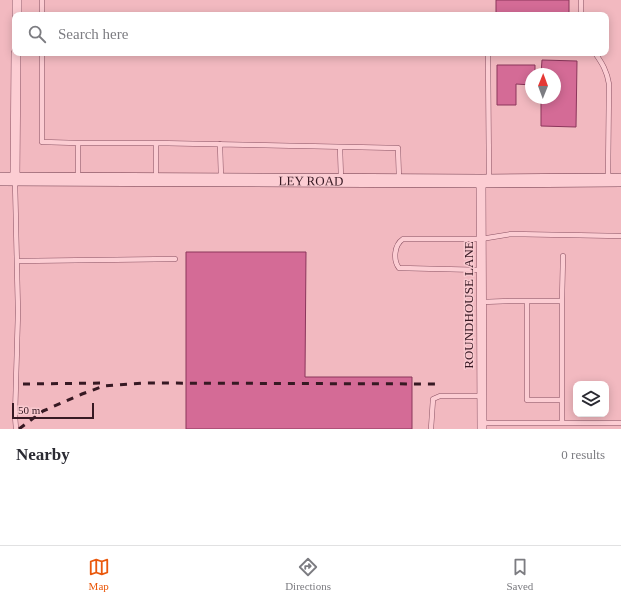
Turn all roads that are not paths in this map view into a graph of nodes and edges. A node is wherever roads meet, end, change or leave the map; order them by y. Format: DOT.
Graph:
graph roads {
  1 [pos="17,0"];
  2 [pos="42,0"];
  3 [pos="581,0"];
  4 [pos="17,12"];
  5 [pos="42,12"];
  6 [pos="580,12"];
  7 [pos="16,56"];
  8 [pos="42,56"];
  9 [pos="488,56"];
  10 [pos="597,56"];
  11 [pos="78,143"];
  12 [pos="156,143"];
  13 [pos="220,144"];
  14 [pos="340,147"];
  15 [pos="0,179"];
  16 [pos="15,179"];
  17 [pos="78,179"];
  18 [pos="156,179"];
  19 [pos="221,180"];
  20 [pos="341,180"];
  21 [pos="399,180"];
  22 [pos="608,180"];
  23 [pos="621,180"];
  24 [pos="485,181"];
  25 [pos="621,236"];
  26 [pos="481,239"];
  27 [pos="563,256"];
  28 [pos="175,259"];
  29 [pos="16,261"];
  30 [pos="481,270"];
  31 [pos="527,300"];
  32 [pos="562,301"];
  33 [pos="482,302"];
  34 [pos="482,396"];
  35 [pos="562,400"];
  36 [pos="562,423"];
  37 [pos="621,423"];
  38 [pos="482,426"];
  39 [pos="16,429"];
  40 [pos="432,429"];
  1 -- 4 [label="street"];
  2 -- 5 [label="lane"];
  3 -- 6 [label="lane"];
  7 -- 16 [label="street"];
  8 -- 11 [label="lane"];
  9 -- 24 [label="lane"];
  10 -- 22 [label="lane"];
  11 -- 12 [label="lane"];
  11 -- 17 [label="lane"];
  12 -- 13 [label="lane"];
  12 -- 18 [label="lane"];
  13 -- 14 [label="lane"];
  13 -- 19 [label="lane"];
  14 -- 20 [label="lane"];
  14 -- 21 [label="lane"];
  15 -- 16 [label="main road, LEY ROAD"];
  16 -- 17 [label="main road, LEY ROAD"];
  16 -- 29 [label="lane"];
  17 -- 18 [label="main road, LEY ROAD"];
  18 -- 19 [label="main road, LEY ROAD"];
  19 -- 20 [label="main road, LEY ROAD"];
  20 -- 21 [label="main road, LEY ROAD"];
  21 -- 24 [label="main road, LEY ROAD"];
  22 -- 23 [label="main road, LEY ROAD"];
  22 -- 24 [label="main road, LEY ROAD"];
  24 -- 26 [label="street, ROUNDHOUSE LANE"];
  25 -- 26 [label="lane"];
  26 -- 30 [label="street, ROUNDHOUSE LANE"];
  26 -- 30 [label="lane"];
  27 -- 32 [label="lane"];
  28 -- 29 [label="lane"];
  29 -- 39 [label="lane"];
  30 -- 33 [label="street, ROUNDHOUSE LANE"];
  31 -- 32 [label="lane"];
  31 -- 33 [label="lane"];
  31 -- 35 [label="lane"];
  32 -- 35 [label="lane"];
  33 -- 34 [label="street, ROUNDHOUSE LANE"];
  34 -- 38 [label="street, ROUNDHOUSE LANE"];
  34 -- 40 [label="lane"];
  35 -- 36 [label="lane"];
  36 -- 37 [label="lane"];
  36 -- 38 [label="lane"];
}
